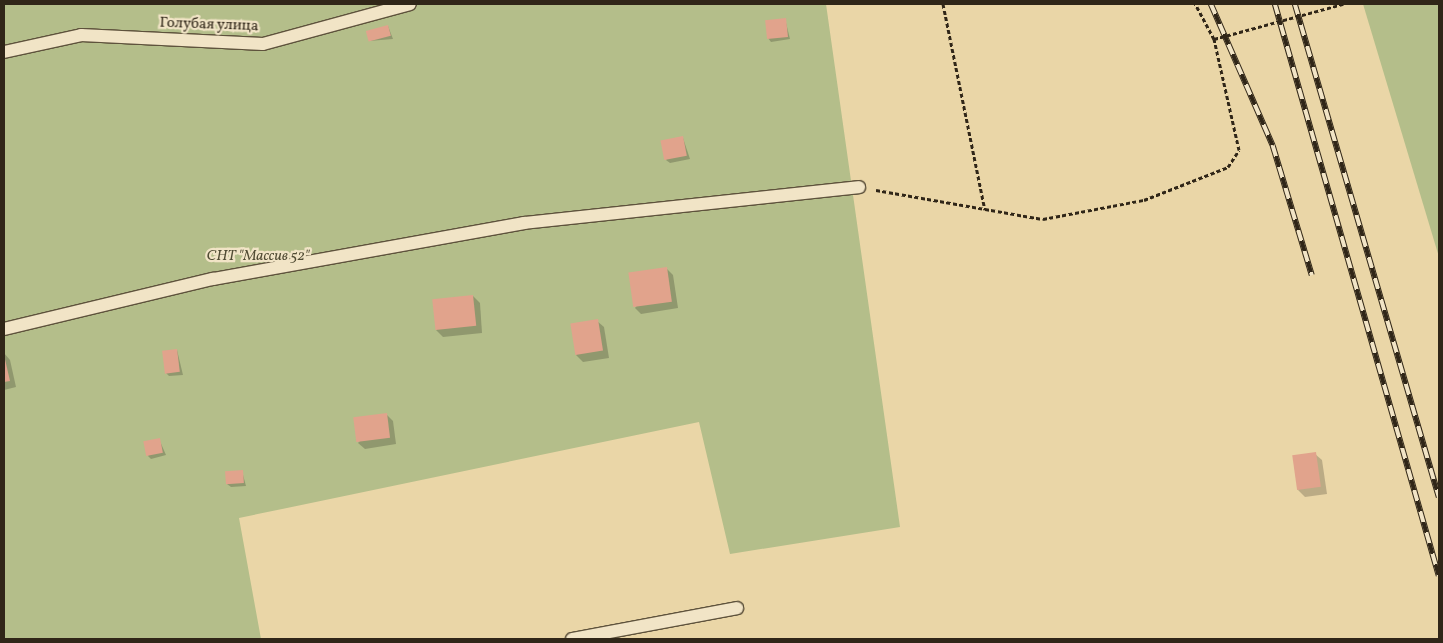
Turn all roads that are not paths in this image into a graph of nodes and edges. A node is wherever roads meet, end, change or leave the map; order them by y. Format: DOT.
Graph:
graph roads {
  1 [pos="410,4"];
  2 [pos="4,52"];
  3 [pos="859,187"];
  4 [pos="4,329"];
  5 [pos="738,608"];
  6 [pos="572,639"];
  1 -- 2 [label="lane, Голубая улица"];
  3 -- 4 [label="lane"];
  5 -- 6 [label="lane"];
}
